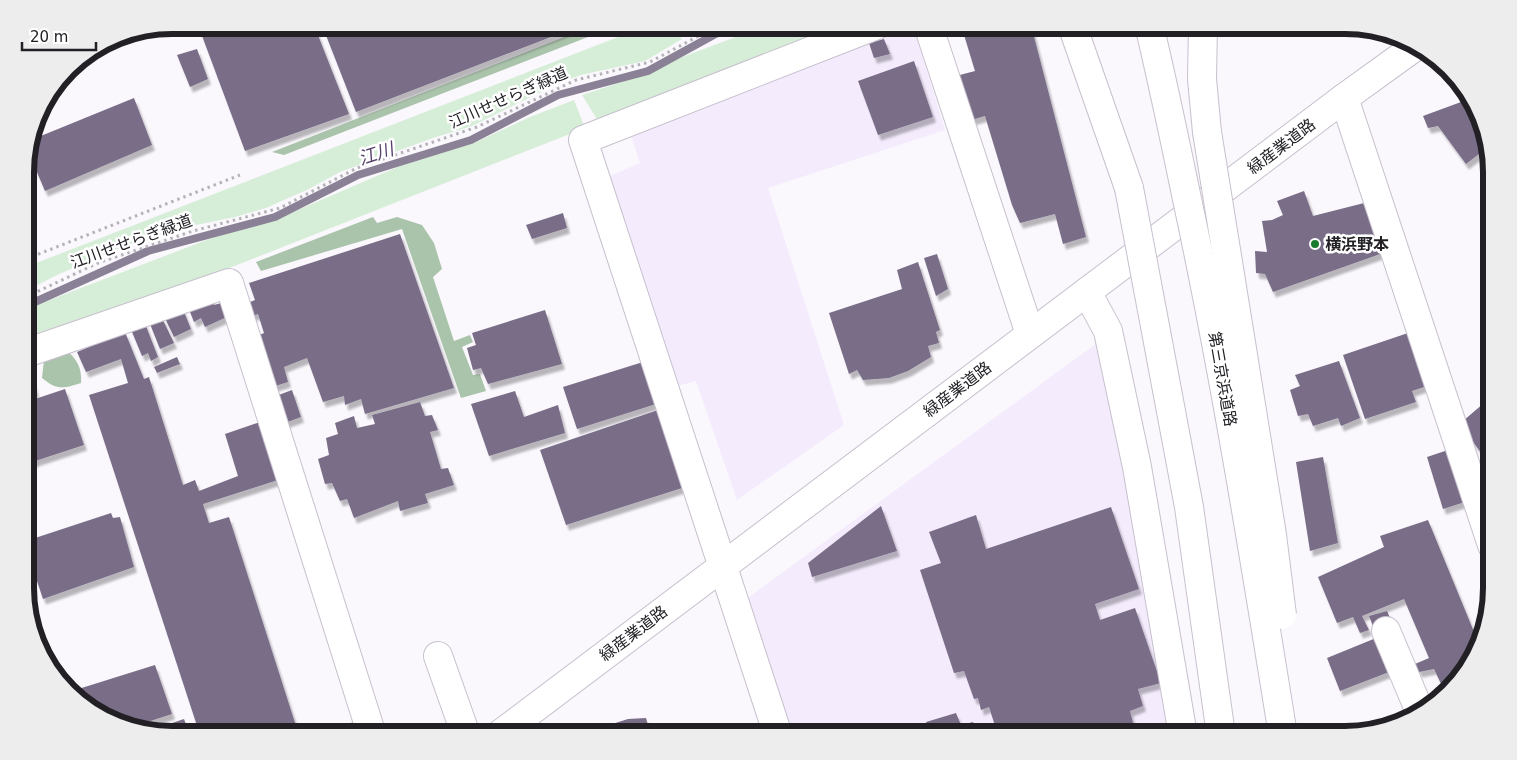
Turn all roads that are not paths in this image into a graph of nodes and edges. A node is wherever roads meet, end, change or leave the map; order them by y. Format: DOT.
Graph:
graph roads {
  1 [pos="854,34"];
  2 [pos="931,34"];
  3 [pos="1075,34"];
  4 [pos="1092,34"];
  5 [pos="1151,34"];
  6 [pos="1203,34"];
  7 [pos="1410,50"];
  8 [pos="1344,98"];
  9 [pos="1129,188"];
  10 [pos="1087,292"];
  11 [pos="1030,334"];
  12 [pos="34,351"];
  13 [pos="1483,518"];
  14 [pos="722,566"];
  15 [pos="1386,631"];
  16 [pos="438,656"];
  17 [pos="1417,706"];
  18 [pos="369,726"];
  19 [pos="463,726"];
  20 [pos="511,726"];
  21 [pos="775,726"];
  22 [pos="1181,726"];
  23 [pos="1220,726"];
  24 [pos="1282,726"];
  25 [pos="1295,726"];
  1 -- 14 [label="main road"];
  2 -- 11 [label="main road"];
  3 -- 9 [label="main road"];
  4 -- 9 [label="main road"];
  5 -- 24 [label="main road, 第三京浜道路, bridge"];
  6 -- 25 [label="main road, bridge"];
  7 -- 8 [label="main road, 緑産業道路"];
  8 -- 10 [label="main road, 緑産業道路"];
  8 -- 13 [label="main road"];
  9 -- 23 [label="main road, bridge"];
  10 -- 11 [label="main road, 緑産業道路"];
  10 -- 22 [label="main road"];
  11 -- 14 [label="main road, 緑産業道路"];
  12 -- 18 [label="main road"];
  14 -- 20 [label="main road, 緑産業道路"];
  14 -- 21 [label="main road"];
  15 -- 17 [label="main road"];
  16 -- 19 [label="main road"];
}
